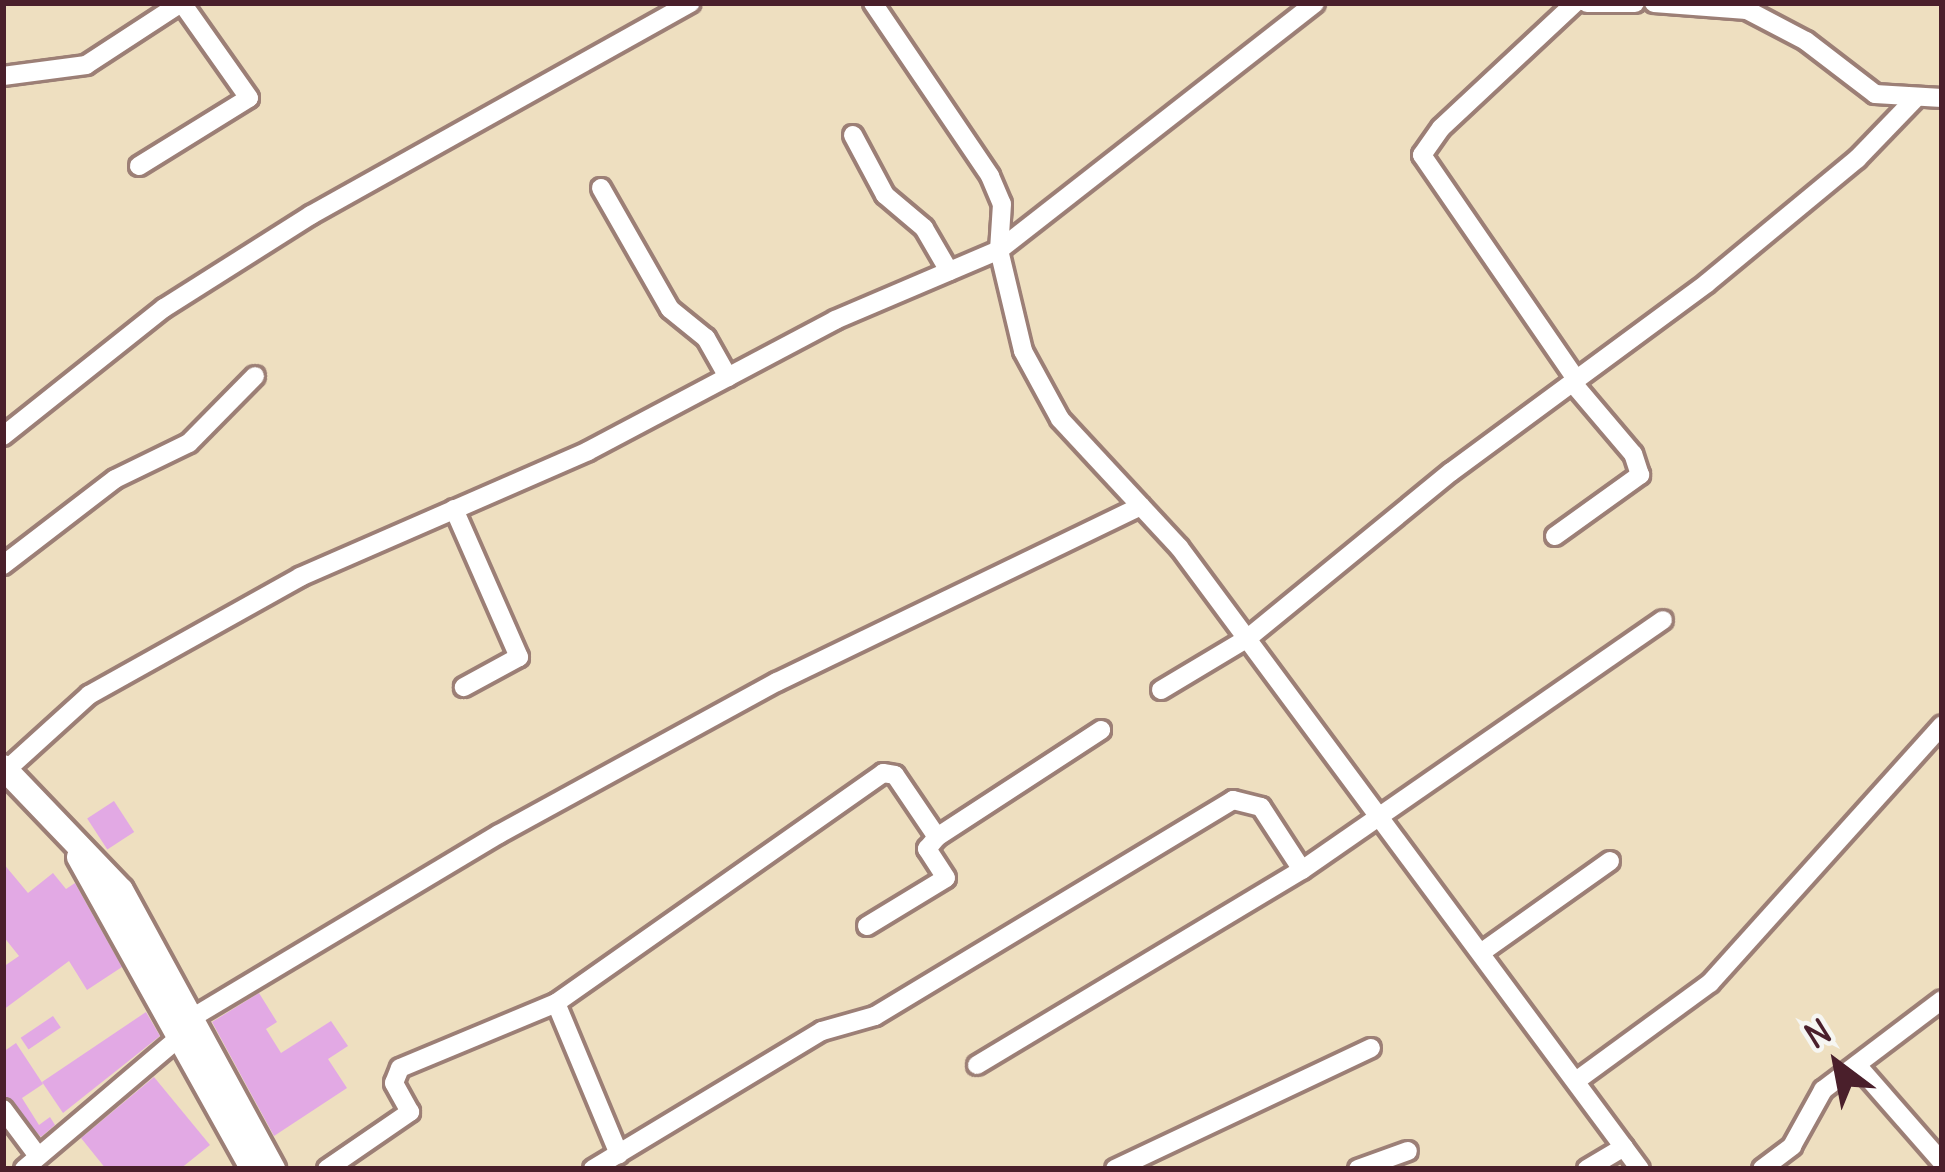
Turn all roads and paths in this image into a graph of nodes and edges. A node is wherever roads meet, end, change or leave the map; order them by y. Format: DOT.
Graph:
graph roads {
  1 [pos="182,3"];
  2 [pos="692,3"];
  3 [pos="873,3"];
  4 [pos="1315,3"];
  5 [pos="1575,3"];
  6 [pos="1587,3"];
  7 [pos="1635,3"];
  8 [pos="1654,3"];
  9 [pos="3,76"];
  10 [pos="1942,98"];
  11 [pos="1916,99"];
  12 [pos="853,135"];
  13 [pos="139,166"];
  14 [pos="601,188"];
  15 [pos="999,250"];
  16 [pos="949,271"];
  17 [pos="255,376"];
  18 [pos="728,377"];
  19 [pos="1574,381"];
  20 [pos="3,436"];
  21 [pos="1141,506"];
  22 [pos="454,509"];
  23 [pos="1555,536"];
  24 [pos="3,565"];
  25 [pos="1663,620"];
  26 [pos="1248,638"];
  27 [pos="464,687"];
  28 [pos="1161,690"];
  29 [pos="1942,725"];
  30 [pos="1101,730"];
  31 [pos="4,770"];
  32 [pos="1379,812"];
  33 [pos="938,837"];
  34 [pos="1610,861"];
  35 [pos="1302,870"];
  36 [pos="867,926"];
  37 [pos="1482,952"];
  38 [pos="1942,1000"];
  39 [pos="556,1003"];
  40 [pos="189,1025"];
  41 [pos="1371,1048"];
  42 [pos="977,1065"];
  43 [pos="1857,1065"];
  44 [pos="1576,1081"];
  45 [pos="3,1109"];
  46 [pos="1624,1148"];
  47 [pos="1408,1151"];
  48 [pos="620,1154"];
  49 [pos="1942,1162"];
  50 [pos="31,1163"];
  51 [pos="253,1169"];
  52 [pos="273,1169"];
  53 [pos="327,1169"];
  54 [pos="592,1169"];
  55 [pos="1115,1169"];
  56 [pos="1358,1169"];
  57 [pos="1587,1169"];
  58 [pos="1640,1169"];
  59 [pos="1762,1169"];
  1 -- 9 [label="street"];
  1 -- 13 [label="street"];
  2 -- 20 [label="street"];
  3 -- 15 [label="street"];
  4 -- 15 [label="street"];
  5 -- 19 [label="street"];
  6 -- 7 [label="street"];
  8 -- 11 [label="street"];
  10 -- 11 [label="street"];
  11 -- 19 [label="street"];
  12 -- 16 [label="street"];
  14 -- 18 [label="street"];
  15 -- 16 [label="street"];
  15 -- 21 [label="street"];
  16 -- 18 [label="street"];
  17 -- 24 [label="street"];
  18 -- 22 [label="street"];
  19 -- 23 [label="street"];
  19 -- 26 [label="street"];
  21 -- 26 [label="street"];
  21 -- 40 [label="street"];
  22 -- 27 [label="street"];
  22 -- 31 [label="street"];
  25 -- 32 [label="street"];
  26 -- 28 [label="street"];
  26 -- 32 [label="street"];
  29 -- 44 [label="street"];
  30 -- 33 [label="street"];
  31 -- 40 [label="main road"];
  32 -- 35 [label="street"];
  32 -- 37 [label="street"];
  33 -- 36 [label="street"];
  33 -- 39 [label="street"];
  34 -- 37 [label="street"];
  35 -- 42 [label="street"];
  35 -- 48 [label="street"];
  37 -- 44 [label="street"];
  38 -- 43 [label="street"];
  39 -- 48 [label="street"];
  39 -- 53 [label="street"];
  40 -- 50 [label="street"];
  40 -- 51 [label="main road"];
  40 -- 52 [label="main road"];
  41 -- 55 [label="street"];
  43 -- 49 [label="street"];
  43 -- 59 [label="street"];
  44 -- 46 [label="street"];
  45 -- 50 [label="street"];
  46 -- 57 [label="street"];
  46 -- 58 [label="street"];
  47 -- 56 [label="street"];
  48 -- 54 [label="street"];
}
